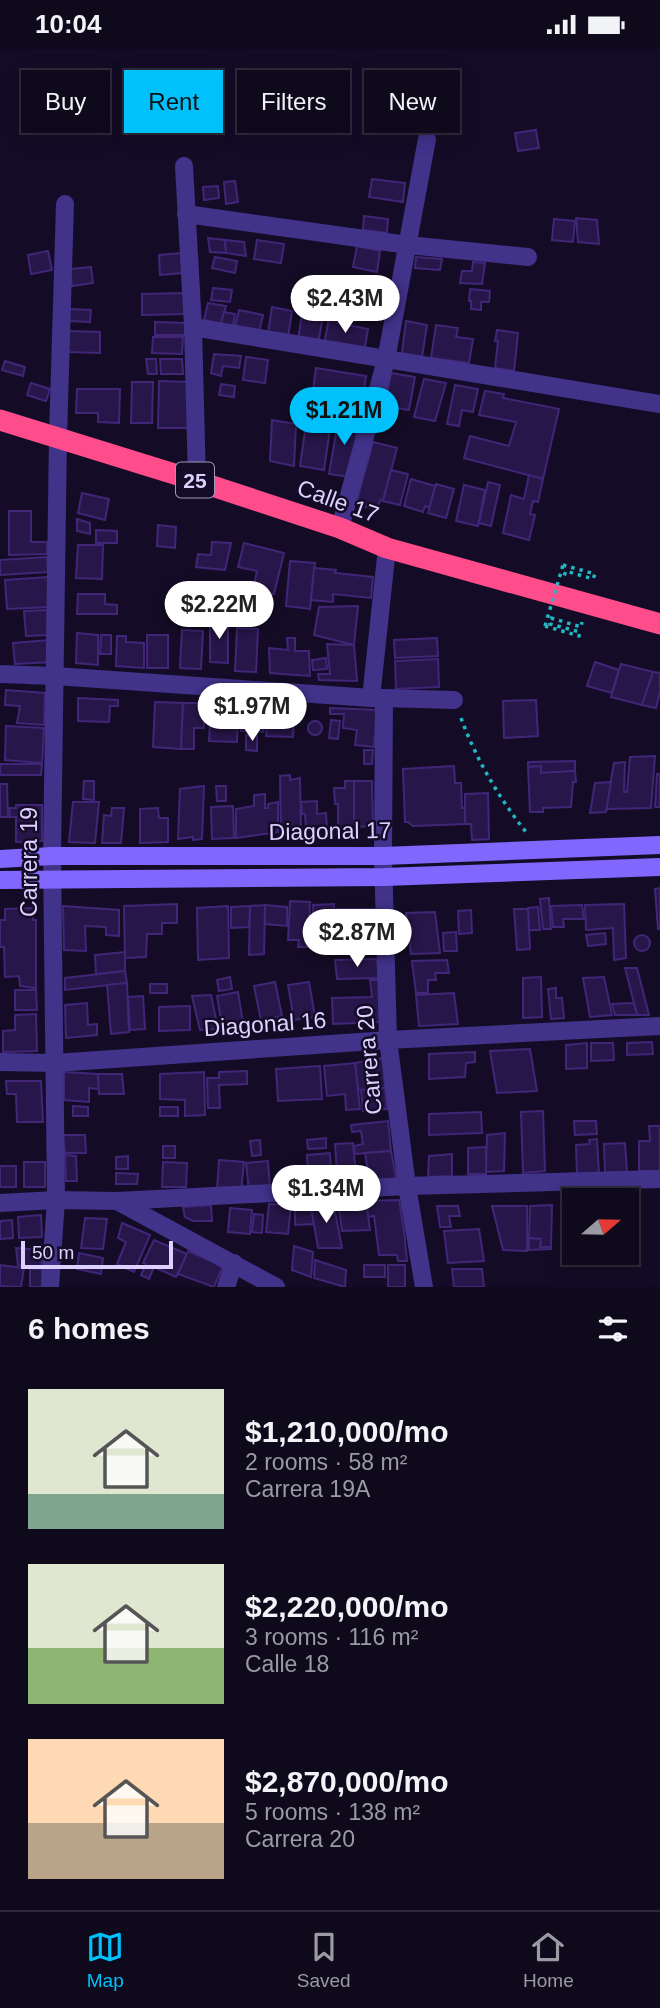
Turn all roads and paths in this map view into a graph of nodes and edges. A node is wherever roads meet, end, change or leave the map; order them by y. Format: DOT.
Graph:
graph roads {
  1 [pos="427,139"];
  2 [pos="184,166"];
  3 [pos="65,204"];
  4 [pos="187,214"];
  5 [pos="408,245"];
  6 [pos="528,257"];
  7 [pos="193,327"];
  8 [pos="386,360"];
  9 [pos="660,404"];
  10 [pos="0,420"];
  11 [pos="58,436"];
  12 [pos="197,481"];
  13 [pos="340,528"];
  14 [pos="387,548"];
  15 [pos="587,603"];
  16 [pos="660,624"];
  17 [pos="0,674"];
  18 [pos="55,675"];
  19 [pos="378,698"];
  20 [pos="454,700"];
  21 [pos="660,845"];
  22 [pos="538,848"];
  23 [pos="52,856"];
  24 [pos="383,856"];
  25 [pos="0,859"];
  26 [pos="660,867"];
  27 [pos="384,877"];
  28 [pos="53,879"];
  29 [pos="0,880"];
  30 [pos="660,1025"];
  31 [pos="388,1040"];
  32 [pos="0,1062"];
  33 [pos="55,1063"];
  34 [pos="660,1179"];
  35 [pos="407,1186"];
  36 [pos="56,1200"];
  37 [pos="118,1201"];
  38 [pos="0,1203"];
  39 [pos="234,1263"];
  40 [pos="50,1287"];
  41 [pos="226,1287"];
  42 [pos="276,1287"];
  43 [pos="424,1287"];
  1 -- 5 [label="street"];
  2 -- 4 [label="street"];
  3 -- 11 [label="street, Carrera 19"];
  4 -- 5 [label="street"];
  4 -- 7 [label="street"];
  5 -- 6 [label="street"];
  5 -- 8 [label="street"];
  7 -- 8 [label="street"];
  7 -- 12 [label="street"];
  8 -- 9 [label="street"];
  8 -- 13 [label="street"];
  10 -- 11 [label="highway, Calle 17 / 25"];
  11 -- 12 [label="highway, Calle 17 / 25"];
  11 -- 18 [label="street, Carrera 19"];
  12 -- 13 [label="highway, Calle 17 / 25"];
  13 -- 14 [label="highway, Calle 17 / 25"];
  14 -- 15 [label="highway, Calle 17 / 25"];
  14 -- 19 [label="street, Carrera 20"];
  15 -- 15 [label="path, bridge"];
  15 -- 16 [label="highway, Calle 17 / 25"];
  17 -- 18 [label="street"];
  18 -- 19 [label="street"];
  18 -- 23 [label="street, Carrera 19"];
  19 -- 20 [label="street"];
  19 -- 24 [label="street, Carrera 20"];
  20 -- 22 [label="path"];
  21 -- 22 [label="street, Diagonal 17"];
  22 -- 24 [label="street, Diagonal 17"];
  23 -- 24 [label="street, Diagonal 17"];
  23 -- 25 [label="street, Diagonal 17"];
  23 -- 28 [label="street, Carrera 19"];
  24 -- 27 [label="street, Carrera 20"];
  26 -- 27 [label="street, Diagonal 17"];
  27 -- 28 [label="street, Diagonal 17"];
  27 -- 31 [label="street, Carrera 20"];
  28 -- 29 [label="street, Diagonal 17"];
  28 -- 33 [label="street, Carrera 19"];
  30 -- 31 [label="street, Diagonal 16"];
  31 -- 33 [label="street, Diagonal 16"];
  31 -- 35 [label="street, Carrera 20"];
  32 -- 33 [label="street, Diagonal 16"];
  33 -- 36 [label="street, Carrera 19"];
  34 -- 35 [label="street"];
  35 -- 37 [label="street"];
  35 -- 43 [label="street, Carrera 20"];
  36 -- 37 [label="street"];
  36 -- 38 [label="street"];
  36 -- 40 [label="street, Carrera 19"];
  37 -- 39 [label="street"];
  39 -- 41 [label="street"];
  39 -- 42 [label="street"];
}
